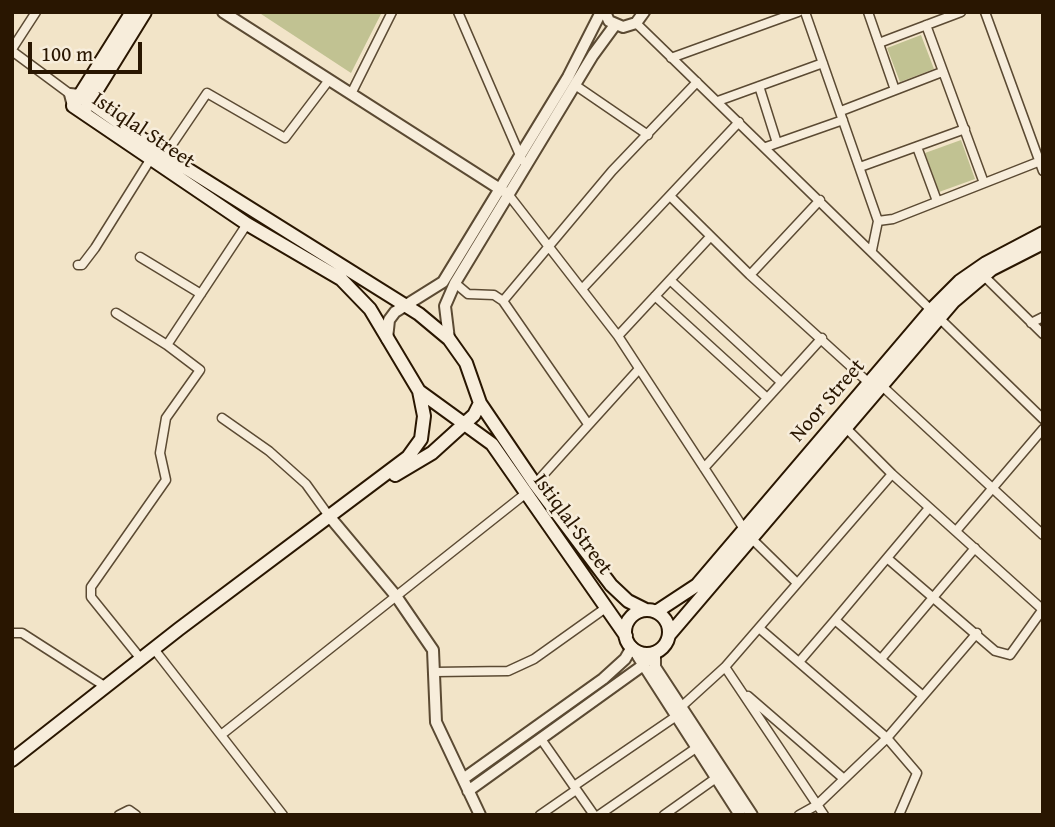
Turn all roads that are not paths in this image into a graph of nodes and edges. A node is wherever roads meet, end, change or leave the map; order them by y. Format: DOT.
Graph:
graph roads {
  1 [pos="36,12"];
  2 [pos="132,12"];
  3 [pos="145,12"];
  4 [pos="223,12"];
  5 [pos="392,12"];
  6 [pos="458,12"];
  7 [pos="603,12"];
  8 [pos="644,12"];
  9 [pos="798,12"];
  10 [pos="805,12"];
  11 [pos="868,12"];
  12 [pos="961,12"];
  13 [pos="985,12"];
  14 [pos="636,23"];
  15 [pos="615,25"];
  16 [pos="926,25"];
  17 [pos="878,43"];
  18 [pos="12,50"];
  19 [pos="671,58"];
  20 [pos="823,63"];
  21 [pos="942,72"];
  22 [pos="328,80"];
  23 [pos="697,82"];
  24 [pos="575,86"];
  25 [pos="758,86"];
  26 [pos="895,90"];
  27 [pos="351,94"];
  28 [pos="718,101"];
  29 [pos="79,102"];
  30 [pos="842,115"];
  31 [pos="739,122"];
  32 [pos="965,129"];
  33 [pos="648,135"];
  34 [pos="777,143"];
  35 [pos="766,147"];
  36 [pos="917,147"];
  37 [pos="165,155"];
  38 [pos="150,160"];
  39 [pos="523,161"];
  40 [pos="1042,164"];
  41 [pos="860,167"];
  42 [pos="984,183"];
  43 [pos="504,191"];
  44 [pos="670,196"];
  45 [pos="820,200"];
  46 [pos="937,201"];
  47 [pos="878,221"];
  48 [pos="247,224"];
  49 [pos="1043,233"];
  50 [pos="710,237"];
  51 [pos="549,243"];
  52 [pos="1043,243"];
  53 [pos="873,250"];
  54 [pos="140,257"];
  55 [pos="78,265"];
  56 [pos="750,275"];
  57 [pos="984,276"];
  58 [pos="670,280"];
  59 [pos="455,283"];
  60 [pos="582,289"];
  61 [pos="201,294"];
  62 [pos="655,296"];
  63 [pos="503,301"];
  64 [pos="406,306"];
  65 [pos="116,313"];
  66 [pos="936,313"];
  67 [pos="1043,317"];
  68 [pos="1031,323"];
  69 [pos="1043,334"];
  70 [pos="618,336"];
  71 [pos="822,338"];
  72 [pos="387,339"];
  73 [pos="449,339"];
  74 [pos="167,345"];
  75 [pos="639,369"];
  76 [pos="782,382"];
  77 [pos="875,384"];
  78 [pos="419,391"];
  79 [pos="766,398"];
  80 [pos="480,402"];
  81 [pos="222,418"];
  82 [pos="1043,419"];
  83 [pos="588,424"];
  84 [pos="463,425"];
  85 [pos="845,427"];
  86 [pos="1043,429"];
  87 [pos="704,468"];
  88 [pos="892,474"];
  89 [pos="535,484"];
  90 [pos="992,488"];
  91 [pos="525,494"];
  92 [pos="355,497"];
  93 [pos="929,508"];
  94 [pos="329,516"];
  95 [pos="956,531"];
  96 [pos="747,533"];
  97 [pos="1043,535"];
  98 [pos="975,548"];
  99 [pos="887,558"];
  100 [pos="797,583"];
  101 [pos="396,596"];
  102 [pos="932,596"];
  103 [pos="607,607"];
  104 [pos="1043,609"];
  105 [pos="651,611"];
  106 [pos="835,620"];
  107 [pos="759,628"];
  108 [pos="12,633"];
  109 [pos="977,634"];
  110 [pos="669,635"];
  111 [pos="629,641"];
  112 [pos="154,649"];
  113 [pos="655,652"];
  114 [pos="141,659"];
  115 [pos="881,659"];
  116 [pos="799,662"];
  117 [pos="642,666"];
  118 [pos="725,667"];
  119 [pos="435,672"];
  120 [pos="106,687"];
  121 [pos="741,690"];
  122 [pos="923,696"];
  123 [pos="678,712"];
  124 [pos="221,735"];
  125 [pos="887,737"];
  126 [pos="541,739"];
  127 [pos="696,748"];
  128 [pos="12,760"];
  129 [pos="716,778"];
  130 [pos="463,779"];
  131 [pos="845,779"];
  132 [pos="575,788"];
  133 [pos="468,791"];
  134 [pos="817,805"];
  135 [pos="119,815"];
  136 [pos="136,815"];
  137 [pos="283,815"];
  138 [pos="480,815"];
  139 [pos="540,815"];
  140 [pos="596,815"];
  141 [pos="664,815"];
  142 [pos="740,815"];
  143 [pos="752,815"];
  144 [pos="799,815"];
  145 [pos="824,815"];
  146 [pos="899,815"];
  1 -- 18 [label="street"];
  2 -- 29 [label="main road"];
  3 -- 29 [label="main road"];
  4 -- 22 [label="street"];
  5 -- 27 [label="street"];
  6 -- 39 [label="street"];
  7 -- 15 [label="street"];
  7 -- 39 [label="street"];
  8 -- 14 [label="street"];
  9 -- 19 [label="street"];
  10 -- 20 [label="street"];
  11 -- 17 [label="street"];
  12 -- 16 [label="street"];
  13 -- 40 [label="street"];
  14 -- 15 [label="street"];
  14 -- 19 [label="street"];
  15 -- 24 [label="street"];
  16 -- 17 [label="street"];
  16 -- 21 [label="street"];
  17 -- 26 [label="street"];
  18 -- 29 [label="street"];
  19 -- 23 [label="street"];
  20 -- 25 [label="street"];
  20 -- 30 [label="street"];
  21 -- 26 [label="street"];
  21 -- 32 [label="street"];
  22 -- 27 [label="street"];
  22 -- 37 [label="street"];
  23 -- 28 [label="street"];
  23 -- 33 [label="street"];
  24 -- 33 [label="street"];
  24 -- 39 [label="street"];
  25 -- 28 [label="street"];
  25 -- 34 [label="street"];
  26 -- 30 [label="street"];
  27 -- 43 [label="street"];
  28 -- 31 [label="street"];
  29 -- 37 [label="main road, Istiqlal Street"];
  29 -- 38 [label="main road, Istiqlal Street"];
  30 -- 34 [label="street"];
  30 -- 41 [label="street"];
  31 -- 35 [label="street"];
  31 -- 44 [label="street"];
  32 -- 36 [label="street"];
  32 -- 42 [label="street"];
  33 -- 51 [label="street"];
  34 -- 35 [label="street"];
  35 -- 45 [label="street"];
  36 -- 41 [label="street"];
  36 -- 46 [label="street"];
  37 -- 64 [label="main road, Istiqlal Street"];
  38 -- 48 [label="main road, Istiqlal Street"];
  38 -- 55 [label="street"];
  39 -- 43 [label="street"];
  40 -- 42 [label="street"];
  41 -- 47 [label="street"];
  42 -- 46 [label="street"];
  43 -- 51 [label="street"];
  43 -- 59 [label="street"];
  43 -- 64 [label="street"];
  44 -- 50 [label="street"];
  44 -- 60 [label="street"];
  45 -- 53 [label="street"];
  45 -- 56 [label="street"];
  46 -- 47 [label="street"];
  47 -- 53 [label="street"];
  48 -- 61 [label="street"];
  48 -- 72 [label="main road, Istiqlal Street"];
  49 -- 66 [label="main road, Noor Street"];
  50 -- 56 [label="street"];
  50 -- 58 [label="street"];
  51 -- 60 [label="street"];
  51 -- 63 [label="street"];
  52 -- 57 [label="main road, Noor Street"];
  53 -- 66 [label="street"];
  54 -- 61 [label="street"];
  56 -- 71 [label="street"];
  57 -- 66 [label="main road, Noor Street"];
  57 -- 68 [label="street"];
  58 -- 62 [label="street"];
  58 -- 76 [label="street"];
  59 -- 63 [label="street"];
  59 -- 73 [label="street"];
  60 -- 70 [label="street"];
  61 -- 74 [label="street"];
  62 -- 70 [label="street"];
  62 -- 79 [label="street"];
  63 -- 83 [label="street"];
  64 -- 72 [label="street"];
  64 -- 73 [label="main road, Istiqlal Street"];
  65 -- 74 [label="street"];
  66 -- 77 [label="main road, Noor Street"];
  66 -- 82 [label="street"];
  67 -- 68 [label="street"];
  68 -- 69 [label="street"];
  70 -- 75 [label="street"];
  71 -- 76 [label="street"];
  71 -- 77 [label="street"];
  72 -- 78 [label="main road, Istiqlal Street"];
  73 -- 80 [label="main road, Istiqlal Street"];
  74 -- 114 [label="street"];
  75 -- 83 [label="street"];
  75 -- 87 [label="street"];
  76 -- 79 [label="street"];
  77 -- 85 [label="main road, Noor Street"];
  77 -- 90 [label="street"];
  77 -- 96 [label="main road, Noor Street"];
  78 -- 84 [label="main road, Istiqlal Street"];
  78 -- 92 [label="main road"];
  79 -- 87 [label="street"];
  80 -- 84 [label="main road"];
  80 -- 89 [label="main road, Istiqlal Street"];
  81 -- 94 [label="street"];
  83 -- 89 [label="street"];
  84 -- 91 [label="main road, Istiqlal Street"];
  84 -- 92 [label="main road"];
  85 -- 88 [label="street"];
  85 -- 96 [label="main road, Noor Street"];
  86 -- 90 [label="street"];
  87 -- 96 [label="street"];
  88 -- 93 [label="street"];
  88 -- 100 [label="street"];
  89 -- 105 [label="main road, Istiqlal Street"];
  90 -- 95 [label="street"];
  90 -- 97 [label="street"];
  91 -- 101 [label="street"];
  91 -- 103 [label="main road, Istiqlal Street"];
  92 -- 94 [label="main road"];
  93 -- 95 [label="street"];
  93 -- 99 [label="street"];
  94 -- 101 [label="street"];
  94 -- 112 [label="main road"];
  95 -- 98 [label="street"];
  96 -- 100 [label="street"];
  96 -- 105 [label="main road, Noor Street"];
  96 -- 110 [label="main road, Noor Street"];
  98 -- 102 [label="street"];
  98 -- 104 [label="street"];
  99 -- 102 [label="street"];
  99 -- 106 [label="street"];
  100 -- 107 [label="street"];
  101 -- 119 [label="street"];
  101 -- 124 [label="street"];
  102 -- 109 [label="street"];
  102 -- 115 [label="street"];
  103 -- 111 [label="main road, Istiqlal Street"];
  103 -- 119 [label="street"];
  104 -- 109 [label="street"];
  105 -- 110 [label="main road"];
  105 -- 111 [label="main road"];
  106 -- 115 [label="street"];
  106 -- 116 [label="street"];
  107 -- 116 [label="street"];
  107 -- 118 [label="street"];
  108 -- 120 [label="street"];
  109 -- 122 [label="street"];
  110 -- 113 [label="main road"];
  111 -- 113 [label="main road"];
  111 -- 117 [label="street"];
  111 -- 130 [label="street"];
  112 -- 114 [label="main road"];
  112 -- 124 [label="street"];
  113 -- 117 [label="street"];
  113 -- 123 [label="street"];
  114 -- 120 [label="main road"];
  115 -- 122 [label="street"];
  116 -- 125 [label="street"];
  117 -- 123 [label="street"];
  117 -- 126 [label="street"];
  118 -- 121 [label="street"];
  118 -- 123 [label="street"];
  119 -- 130 [label="street"];
  120 -- 128 [label="main road"];
  121 -- 131 [label="street"];
  121 -- 134 [label="street"];
  122 -- 125 [label="street"];
  123 -- 127 [label="street"];
  123 -- 132 [label="street"];
  123 -- 143 [label="street"];
  124 -- 137 [label="street"];
  125 -- 131 [label="street"];
  125 -- 146 [label="street"];
  126 -- 132 [label="street"];
  126 -- 133 [label="street"];
  127 -- 129 [label="street"];
  127 -- 140 [label="street"];
  129 -- 141 [label="street"];
  129 -- 142 [label="street"];
  130 -- 133 [label="street"];
  131 -- 134 [label="street"];
  132 -- 139 [label="street"];
  132 -- 140 [label="street"];
  133 -- 138 [label="street"];
  134 -- 144 [label="street"];
  134 -- 145 [label="street"];
  135 -- 136 [label="street"];
}
